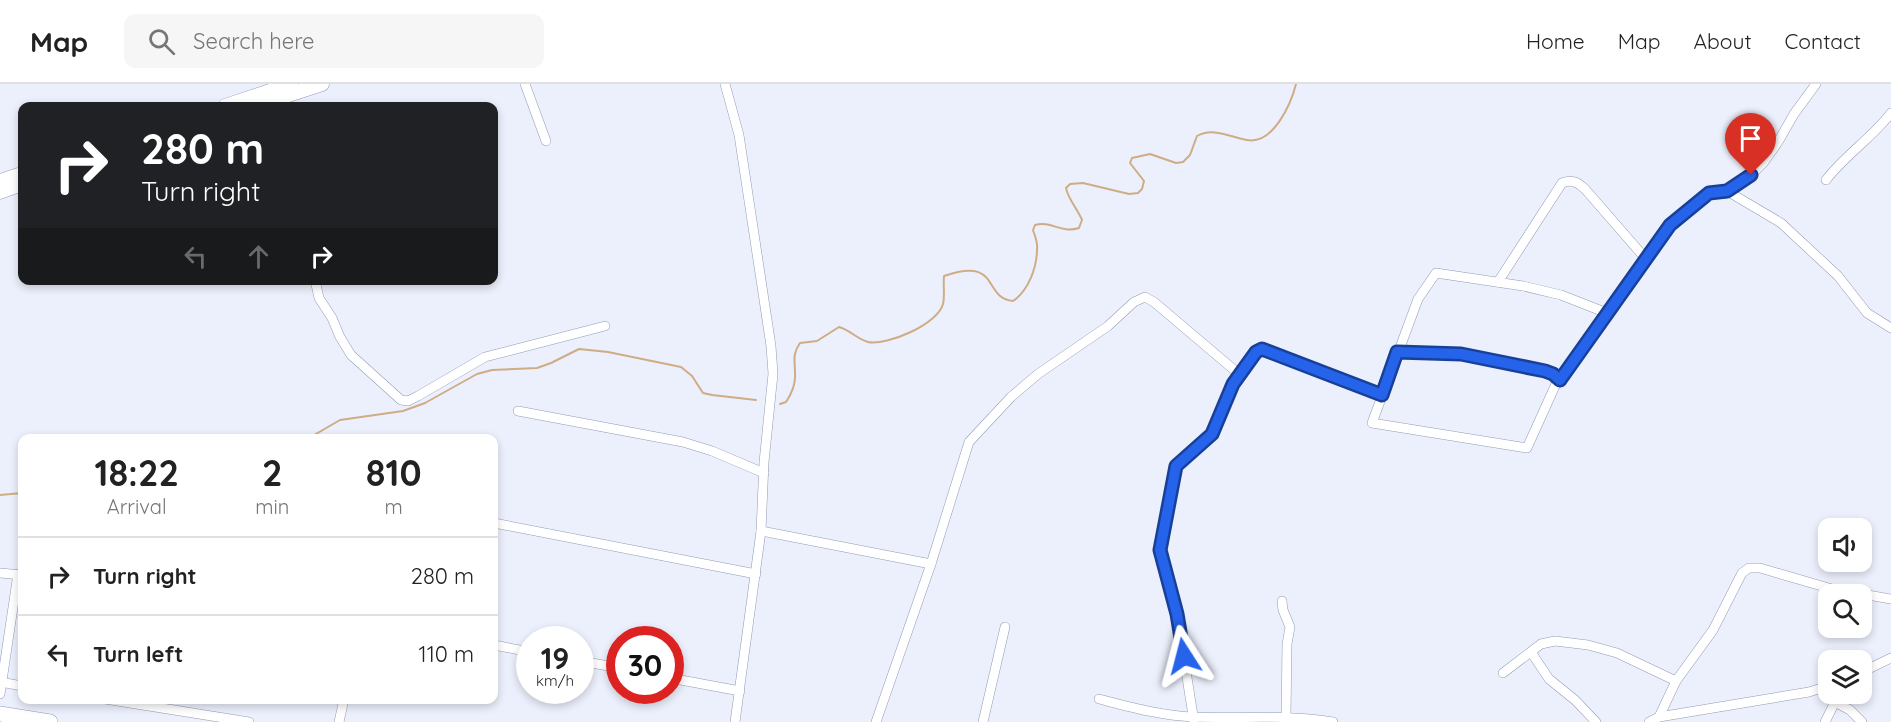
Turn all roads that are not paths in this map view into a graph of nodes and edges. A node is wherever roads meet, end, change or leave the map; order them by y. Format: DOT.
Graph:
graph roads {
  1 [pos="291,84"];
  2 [pos="322,84"];
  3 [pos="525,84"];
  4 [pos="725,84"];
  5 [pos="1816,84"];
  6 [pos="237,102"];
  7 [pos="266,102"];
  8 [pos="1891,113"];
  9 [pos="546,141"];
  10 [pos="18,175"];
  11 [pos="1826,180"];
  12 [pos="0,181"];
  13 [pos="18,185"];
  14 [pos="1727,191"];
  15 [pos="0,192"];
  16 [pos="1645,258"];
  17 [pos="1498,282"];
  18 [pos="316,285"];
  19 [pos="1607,313"];
  20 [pos="605,326"];
  21 [pos="1891,328"];
  22 [pos="1397,352"];
  23 [pos="1239,374"];
  24 [pos="1560,380"];
  25 [pos="1382,395"];
  26 [pos="519,411"];
  27 [pos="764,473"];
  28 [pos="498,524"];
  29 [pos="761,531"];
  30 [pos="931,564"];
  31 [pos="0,573"];
  32 [pos="756,574"];
  33 [pos="18,575"];
  34 [pos="1818,585"];
  35 [pos="18,586"];
  36 [pos="1872,595"];
  37 [pos="1891,598"];
  38 [pos="1282,600"];
  39 [pos="1005,627"];
  40 [pos="498,646"];
  41 [pos="516,649"];
  42 [pos="1531,652"];
  43 [pos="1891,658"];
  44 [pos="1872,667"];
  45 [pos="1503,674"];
  46 [pos="684,681"];
  47 [pos="1676,681"];
  48 [pos="1,682"];
  49 [pos="18,685"];
  50 [pos="1818,689"];
  51 [pos="740,691"];
  52 [pos="0,694"];
  53 [pos="1099,699"];
  54 [pos="136,704"];
  55 [pos="343,704"];
  56 [pos="0,714"];
  57 [pos="1286,717"];
  58 [pos="1659,717"];
  59 [pos="1194,720"];
  60 [pos="50,722"];
  61 [pos="249,722"];
  62 [pos="339,722"];
  63 [pos="735,722"];
  64 [pos="876,722"];
  65 [pos="983,722"];
  66 [pos="1333,722"];
  67 [pos="1596,722"];
  68 [pos="1649,722"];
  69 [pos="1825,722"];
  70 [pos="1862,722"];
  1 -- 6 [label="main road"];
  2 -- 7 [label="main road"];
  3 -- 9 [label="street"];
  4 -- 27 [label="street"];
  5 -- 14 [label="street"];
  8 -- 11 [label="street"];
  10 -- 12 [label="main road"];
  13 -- 15 [label="main road"];
  14 -- 16 [label="street"];
  14 -- 21 [label="street"];
  16 -- 17 [label="street"];
  16 -- 19 [label="street"];
  17 -- 19 [label="street"];
  17 -- 22 [label="street"];
  18 -- 20 [label="street"];
  19 -- 24 [label="street"];
  22 -- 24 [label="street"];
  22 -- 25 [label="street"];
  23 -- 25 [label="street"];
  23 -- 30 [label="street"];
  23 -- 59 [label="street"];
  24 -- 25 [label="street"];
  26 -- 27 [label="street"];
  27 -- 29 [label="street"];
  28 -- 32 [label="street"];
  29 -- 30 [label="street"];
  29 -- 32 [label="street"];
  30 -- 64 [label="street"];
  31 -- 33 [label="street"];
  32 -- 51 [label="street"];
  34 -- 47 [label="street"];
  35 -- 48 [label="street"];
  36 -- 37 [label="street"];
  38 -- 57 [label="street"];
  39 -- 65 [label="street"];
  40 -- 41 [label="street"];
  42 -- 45 [label="street"];
  42 -- 47 [label="street"];
  42 -- 67 [label="street"];
  43 -- 44 [label="street"];
  46 -- 51 [label="street"];
  47 -- 58 [label="street"];
  48 -- 49 [label="street"];
  48 -- 52 [label="street"];
  50 -- 58 [label="street"];
  51 -- 63 [label="street"];
  53 -- 59 [label="street"];
  54 -- 61 [label="street"];
  55 -- 62 [label="street"];
  56 -- 60 [label="highway"];
  57 -- 59 [label="street"];
  57 -- 66 [label="street"];
  58 -- 68 [label="street"];
  69 -- 70 [label="street"];
}
